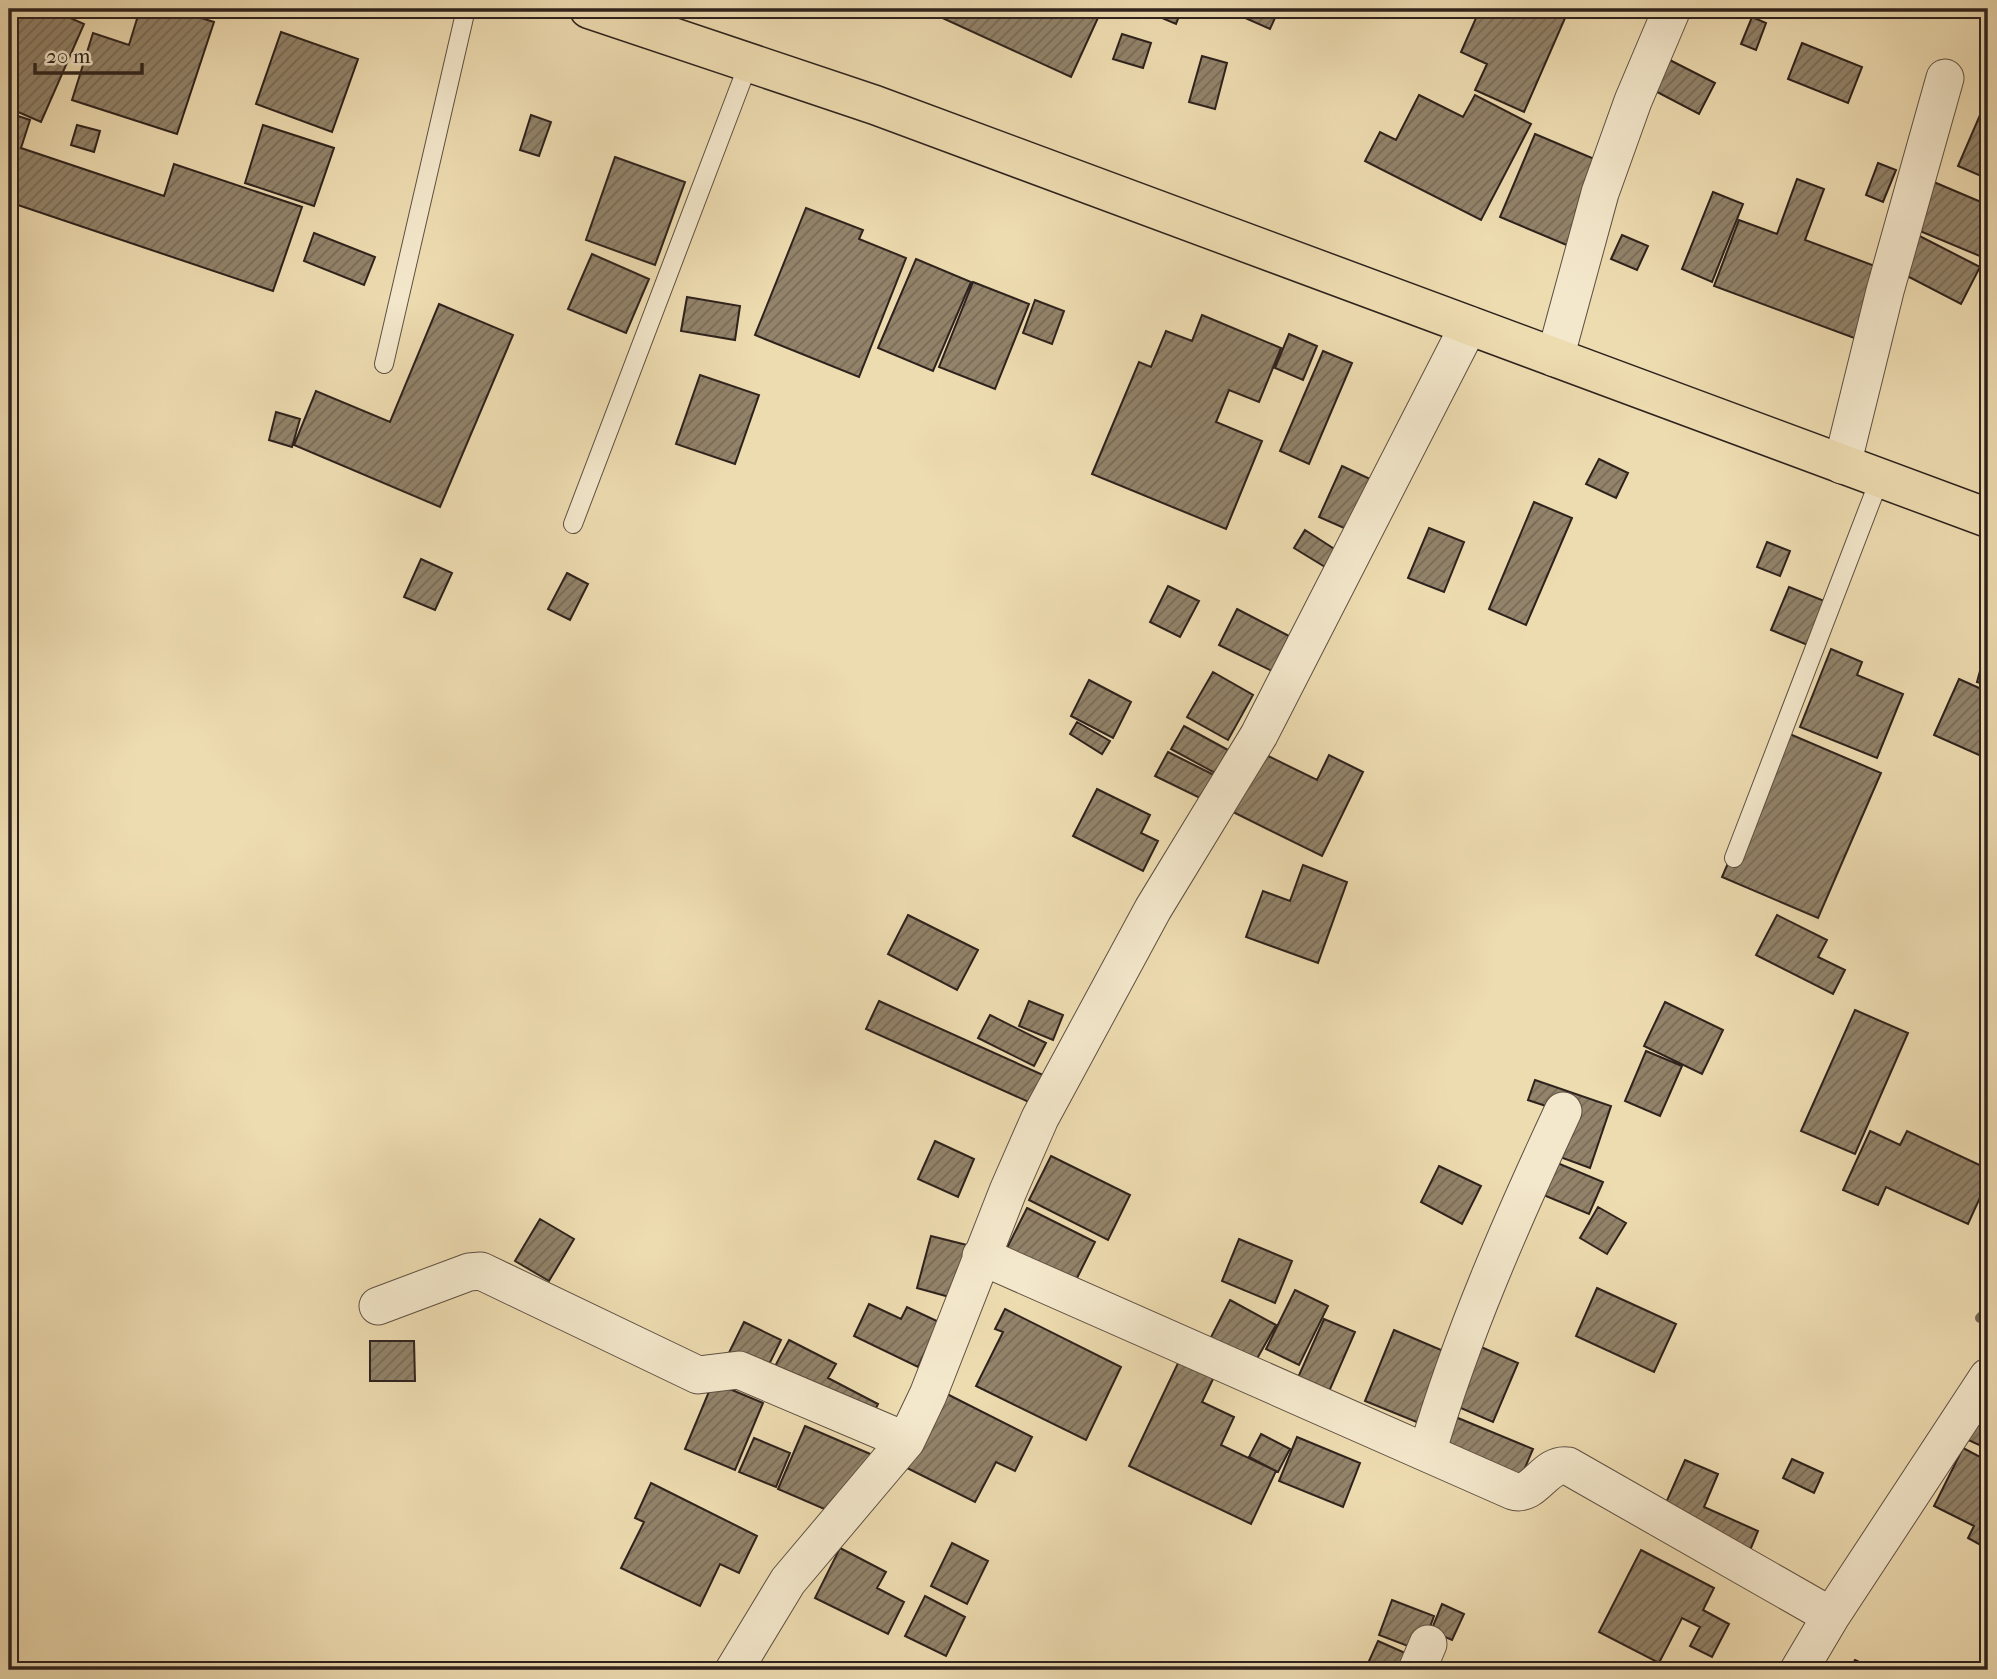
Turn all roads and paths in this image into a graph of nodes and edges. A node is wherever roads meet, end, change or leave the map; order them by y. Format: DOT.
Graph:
graph roads {
  1 [pos="466,9"];
  2 [pos="589,9"];
  3 [pos="1672,9"];
  4 [pos="748,62"];
  5 [pos="1945,78"];
  6 [pos="1469,325"];
  7 [pos="1555,358"];
  8 [pos="384,363"];
  9 [pos="1842,465"];
  10 [pos="1880,478"];
  11 [pos="1988,518"];
  12 [pos="573,524"];
  13 [pos="1734,858"];
  14 [pos="1563,1111"];
  15 [pos="981,1256"];
  16 [pos="378,1306"];
  17 [pos="1988,1377"];
  18 [pos="906,1440"];
  19 [pos="1427,1453"];
  20 [pos="1831,1616"];
  21 [pos="734,1670"];
  22 [pos="1799,1670"];
  1 -- 8 [label="lane"];
  2 -- 4 [label="main road"];
  3 -- 7 [label="street"];
  4 -- 6 [label="main road"];
  4 -- 12 [label="lane"];
  5 -- 9 [label="street"];
  6 -- 7 [label="main road"];
  6 -- 15 [label="street"];
  7 -- 9 [label="main road"];
  9 -- 10 [label="main road"];
  10 -- 11 [label="main road"];
  10 -- 13 [label="lane"];
  14 -- 19 [label="street"];
  15 -- 18 [label="street"];
  15 -- 19 [label="street"];
  16 -- 18 [label="street"];
  17 -- 20 [label="street"];
  18 -- 21 [label="street"];
  19 -- 20 [label="street"];
  20 -- 22 [label="street"];
}
